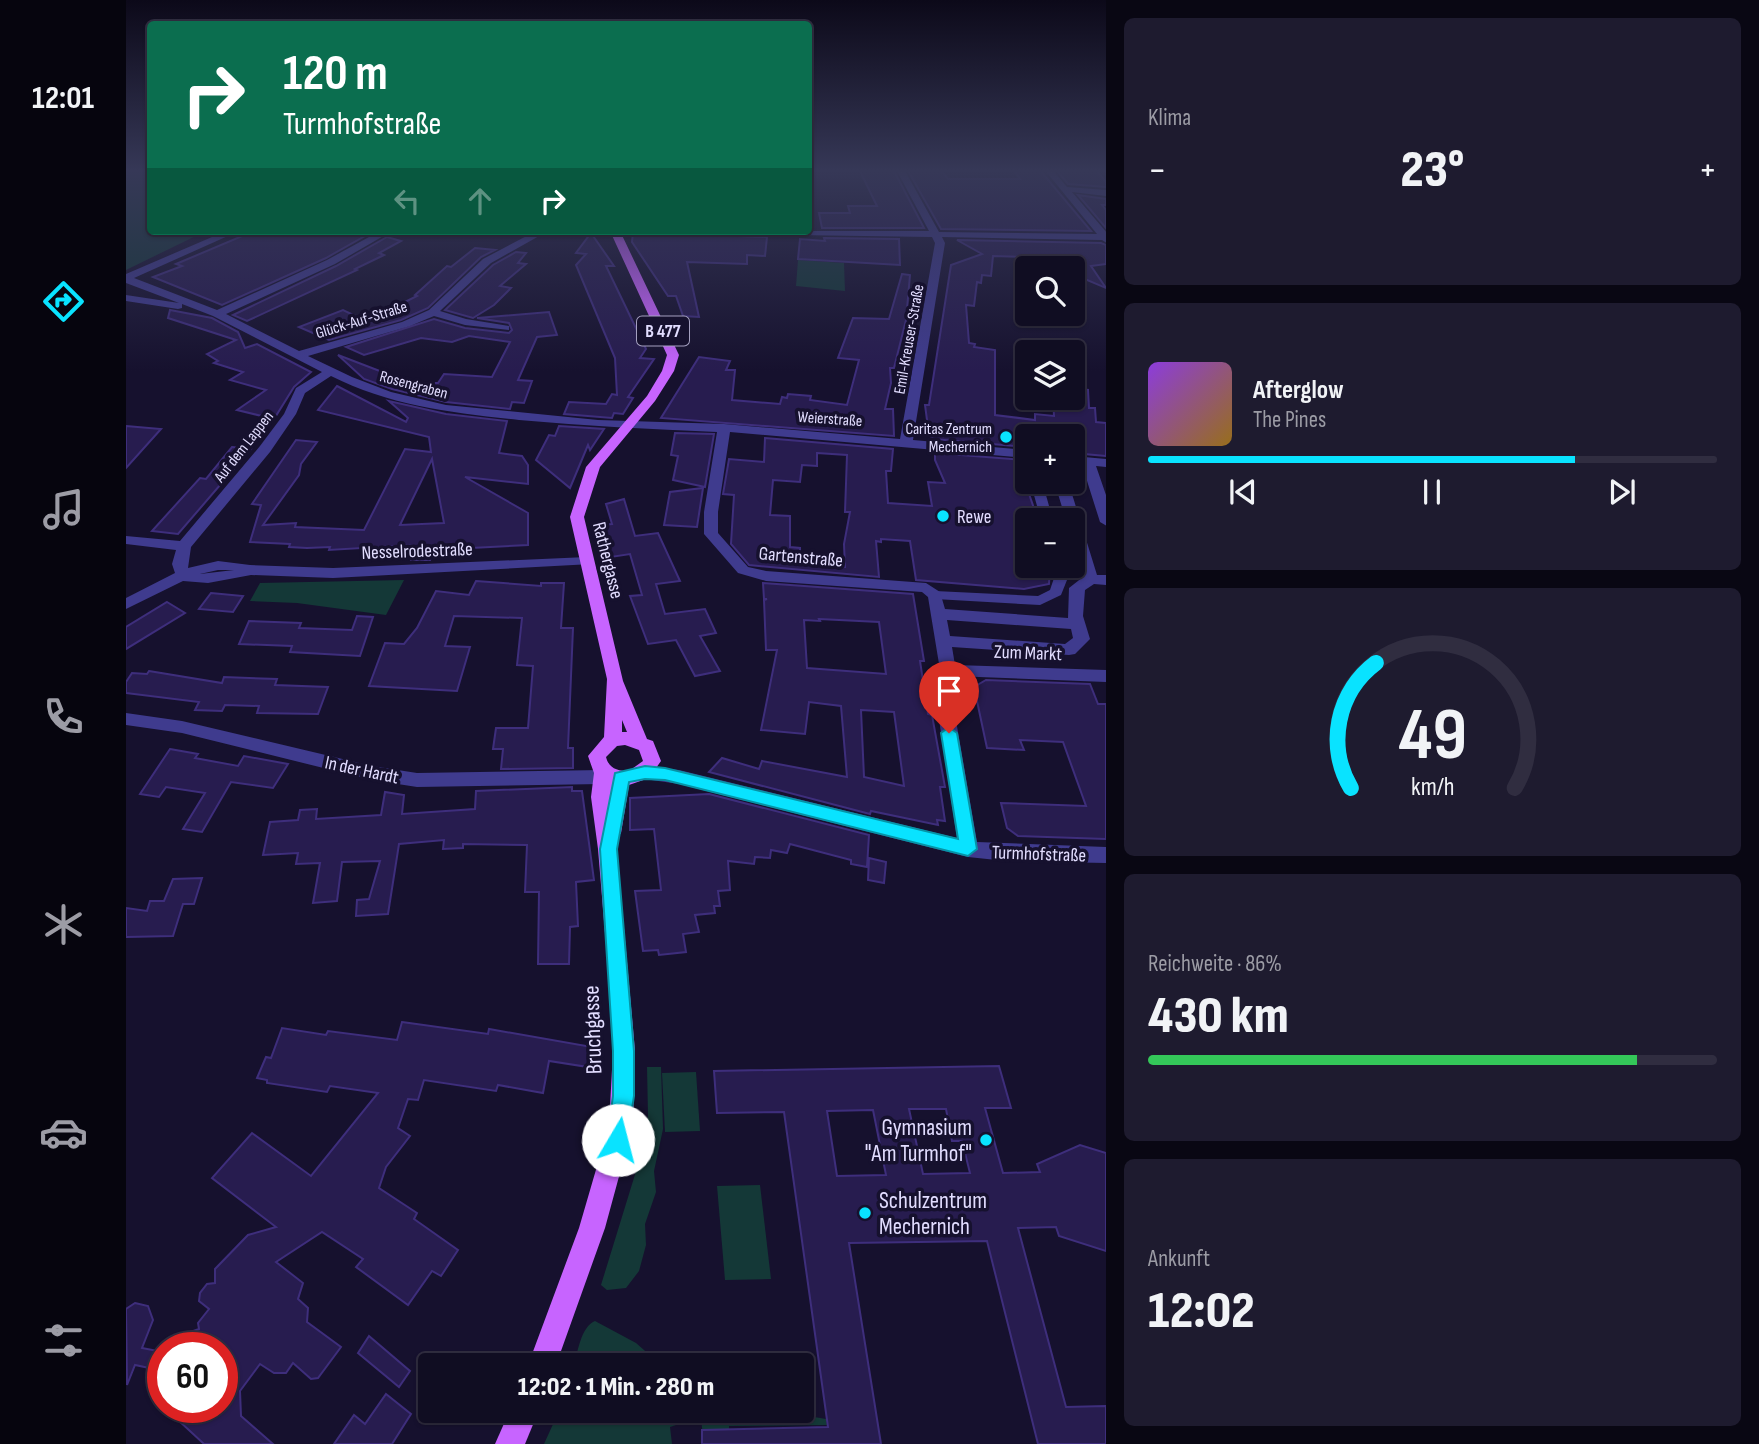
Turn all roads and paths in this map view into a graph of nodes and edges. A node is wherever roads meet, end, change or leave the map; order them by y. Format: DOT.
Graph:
graph roads {
  1 [pos="222,236"];
  2 [pos="377,236"];
  3 [pos="533,236"];
  4 [pos="618,236"];
  5 [pos="937,236"];
  6 [pos="959,236"];
  7 [pos="1105,239"];
  8 [pos="126,278"];
  9 [pos="126,298"];
  10 [pos="213,312"];
  11 [pos="433,312"];
  12 [pos="505,328"];
  13 [pos="298,355"];
  14 [pos="330,372"];
  15 [pos="629,424"];
  16 [pos="724,428"];
  17 [pos="906,442"];
  18 [pos="1015,453"];
  19 [pos="1085,462"];
  20 [pos="1088,462"];
  21 [pos="1106,463"];
  22 [pos="1106,522"];
  23 [pos="126,540"];
  24 [pos="184,546"];
  25 [pos="1085,548"];
  26 [pos="587,561"];
  27 [pos="183,576"];
  28 [pos="1061,578"];
  29 [pos="1099,580"];
  30 [pos="931,591"];
  31 [pos="126,604"];
  32 [pos="939,614"];
  33 [pos="1077,624"];
  34 [pos="943,641"];
  35 [pos="948,670"];
  36 [pos="1106,676"];
  37 [pos="615,679"];
  38 [pos="126,719"];
  39 [pos="613,740"];
  40 [pos="639,741"];
  41 [pos="645,773"];
  42 [pos="609,775"];
  43 [pos="968,849"];
  44 [pos="1106,855"];
  45 [pos="546,1353"];
  46 [pos="519,1423"];
  47 [pos="510,1444"];
  1 -- 8 [label="street"];
  2 -- 10 [label="street"];
  3 -- 11 [label="street, Glück-Auf-Straße"];
  4 -- 15 [label="main road, B 477"];
  5 -- 17 [label="street, Emil-Kreuser-Straße"];
  6 -- 7 [label="street"];
  8 -- 10 [label="street, Rosengraben"];
  9 -- 10 [label="street, Rosengraben"];
  10 -- 13 [label="street, Rosengraben"];
  11 -- 12 [label="street, Glück-Auf-Straße"];
  11 -- 13 [label="street, Glück-Auf-Straße"];
  13 -- 14 [label="street, Rosengraben"];
  14 -- 15 [label="street, Rosengraben"];
  14 -- 24 [label="street, Auf dem Lappen"];
  15 -- 16 [label="street, Weierstraße"];
  15 -- 26 [label="main road, Rathergasse / B 477"];
  16 -- 17 [label="street, Weierstraße"];
  16 -- 30 [label="street, Gartenstraße"];
  17 -- 18 [label="street, Weierstraße"];
  19 -- 20 [label="street"];
  20 -- 21 [label="street"];
  20 -- 22 [label="street"];
  23 -- 24 [label="street"];
  24 -- 27 [label="street"];
  25 -- 29 [label="street"];
  26 -- 27 [label="street, Nesselrodestraße"];
  26 -- 37 [label="main road, Rathergasse / B 477"];
  27 -- 31 [label="street"];
  28 -- 30 [label="street, Gartenstraße"];
  29 -- 33 [label="street"];
  30 -- 32 [label="street"];
  32 -- 33 [label="street"];
  32 -- 34 [label="street"];
  33 -- 34 [label="street"];
  34 -- 35 [label="street"];
  35 -- 36 [label="street, Zum Markt"];
  35 -- 43 [label="street"];
  37 -- 39 [label="main road, Rathergasse / B 477"];
  37 -- 40 [label="main road, Rathergasse / B 477"];
  38 -- 42 [label="street, In der Hardt"];
  39 -- 40 [label="main road"];
  39 -- 42 [label="main road, B 477"];
  40 -- 41 [label="main road, B 477"];
  41 -- 42 [label="main road"];
  41 -- 43 [label="street, Turmhofstraße"];
  42 -- 45 [label="main road, Bruchgasse / B 477"];
  43 -- 44 [label="street, Turmhofstraße"];
  46 -- 47 [label="main road"];
}
